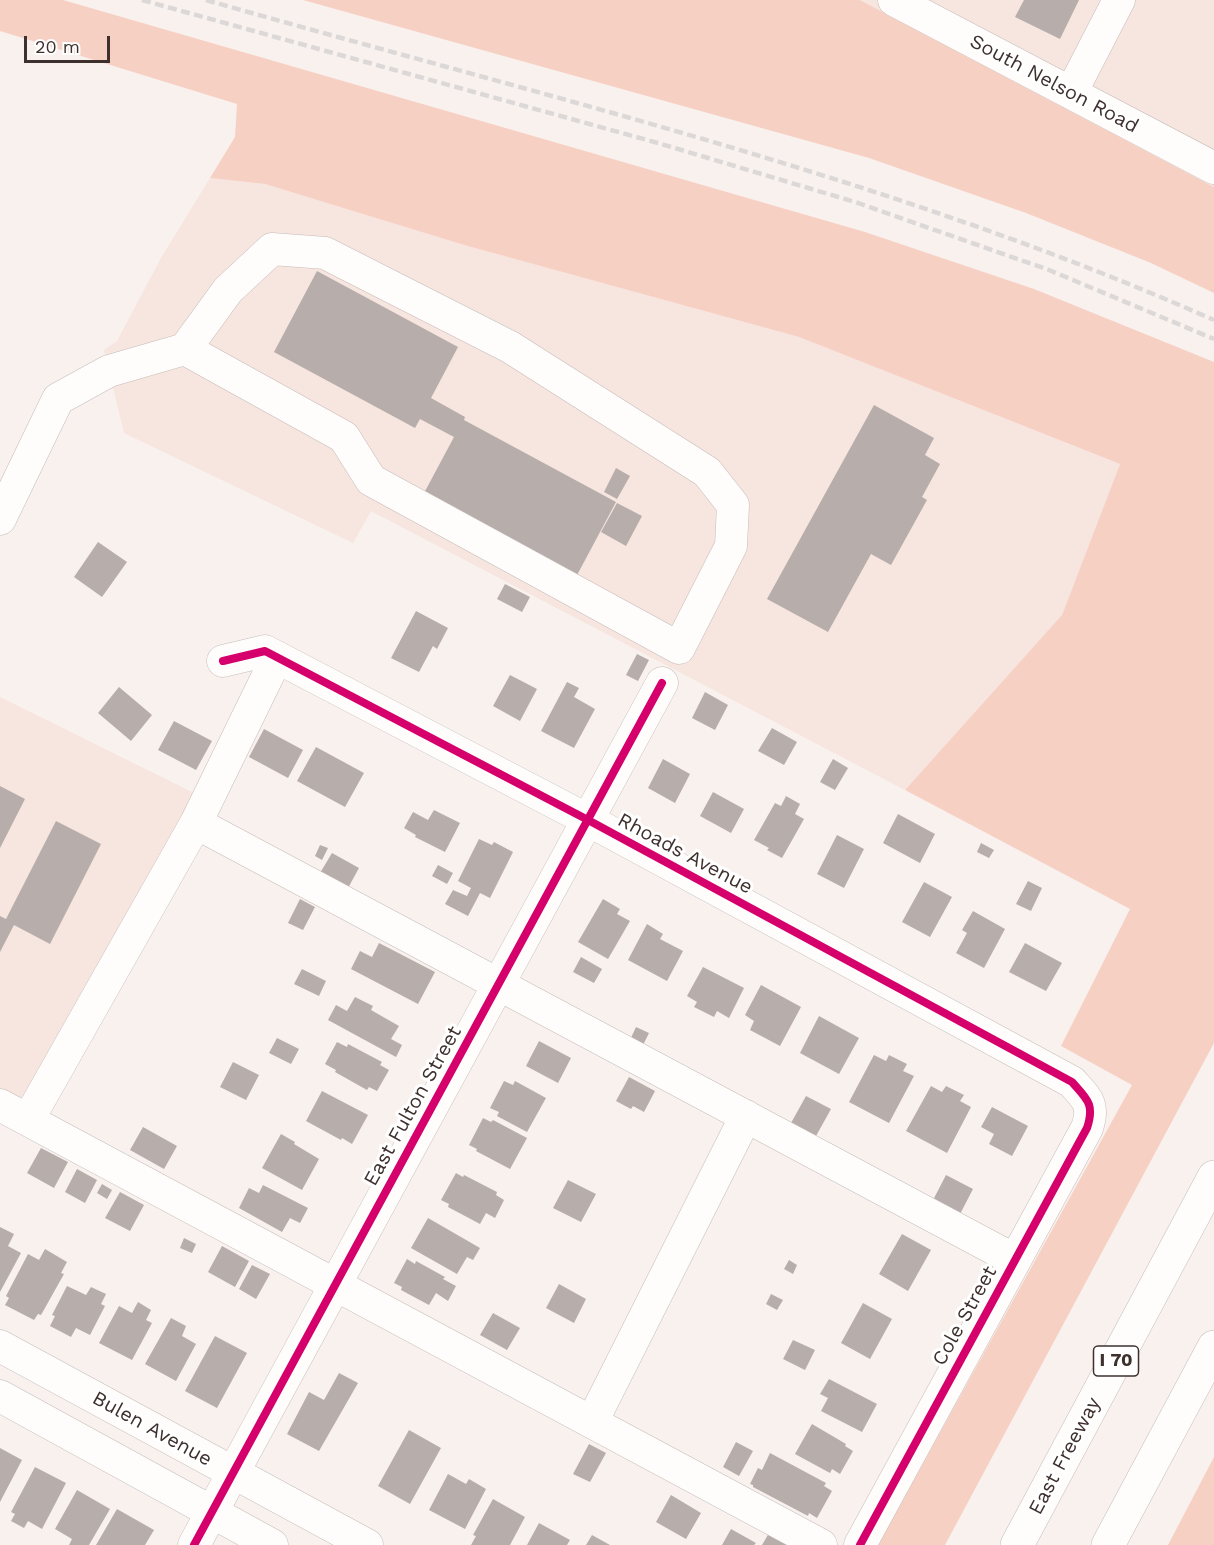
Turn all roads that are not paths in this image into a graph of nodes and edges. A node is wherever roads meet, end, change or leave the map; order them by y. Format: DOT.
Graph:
graph roads {
  1 [pos="894,0"];
  2 [pos="1119,0"];
  3 [pos="1071,93"];
  4 [pos="1214,168"];
  5 [pos="185,349"];
  6 [pos="0,519"];
  7 [pos="277,657"];
  8 [pos="223,661"];
  9 [pos="662,683"];
  10 [pos="588,820"];
  11 [pos="196,823"];
  12 [pos="499,984"];
  13 [pos="1089,1101"];
  14 [pos="0,1105"];
  15 [pos="746,1116"];
  16 [pos="28,1120"];
  17 [pos="1214,1177"];
  18 [pos="1015,1260"];
  19 [pos="335,1283"];
  20 [pos="0,1346"];
  21 [pos="1214,1347"];
  22 [pos="0,1396"];
  23 [pos="592,1422"];
  24 [pos="234,1474"];
  25 [pos="212,1513"];
  26 [pos="194,1545"];
  27 [pos="272,1545"];
  28 [pos="367,1545"];
  29 [pos="821,1545"];
  30 [pos="860,1545"];
  31 [pos="1017,1545"];
  32 [pos="1108,1545"];
  1 -- 3 [label="street, South Nelson Road"];
  2 -- 3 [label="street"];
  3 -- 4 [label="street, South Nelson Road"];
  5 -- 5 [label="street"];
  5 -- 6 [label="street"];
  7 -- 8 [label="street, Rhoads Avenue"];
  7 -- 10 [label="street, Rhoads Avenue"];
  7 -- 11 [label="street"];
  9 -- 10 [label="street, East Fulton Street"];
  10 -- 12 [label="street, East Fulton Street"];
  10 -- 13 [label="street, Rhoads Avenue"];
  11 -- 12 [label="street"];
  11 -- 16 [label="street"];
  12 -- 15 [label="street"];
  12 -- 19 [label="street, East Fulton Street"];
  13 -- 18 [label="street, Cole Street"];
  14 -- 16 [label="street"];
  15 -- 18 [label="street"];
  15 -- 23 [label="street"];
  16 -- 19 [label="street"];
  17 -- 31 [label="highway, East Freeway / I 70"];
  18 -- 30 [label="street, Cole Street"];
  19 -- 23 [label="street"];
  19 -- 24 [label="street, East Fulton Street"];
  20 -- 24 [label="street, Bulen Avenue"];
  21 -- 32 [label="highway"];
  22 -- 25 [label="street"];
  23 -- 29 [label="street"];
  24 -- 25 [label="street, East Fulton Street"];
  24 -- 28 [label="street, Bulen Avenue"];
  25 -- 26 [label="street, East Fulton Street"];
  25 -- 27 [label="street"];
}
